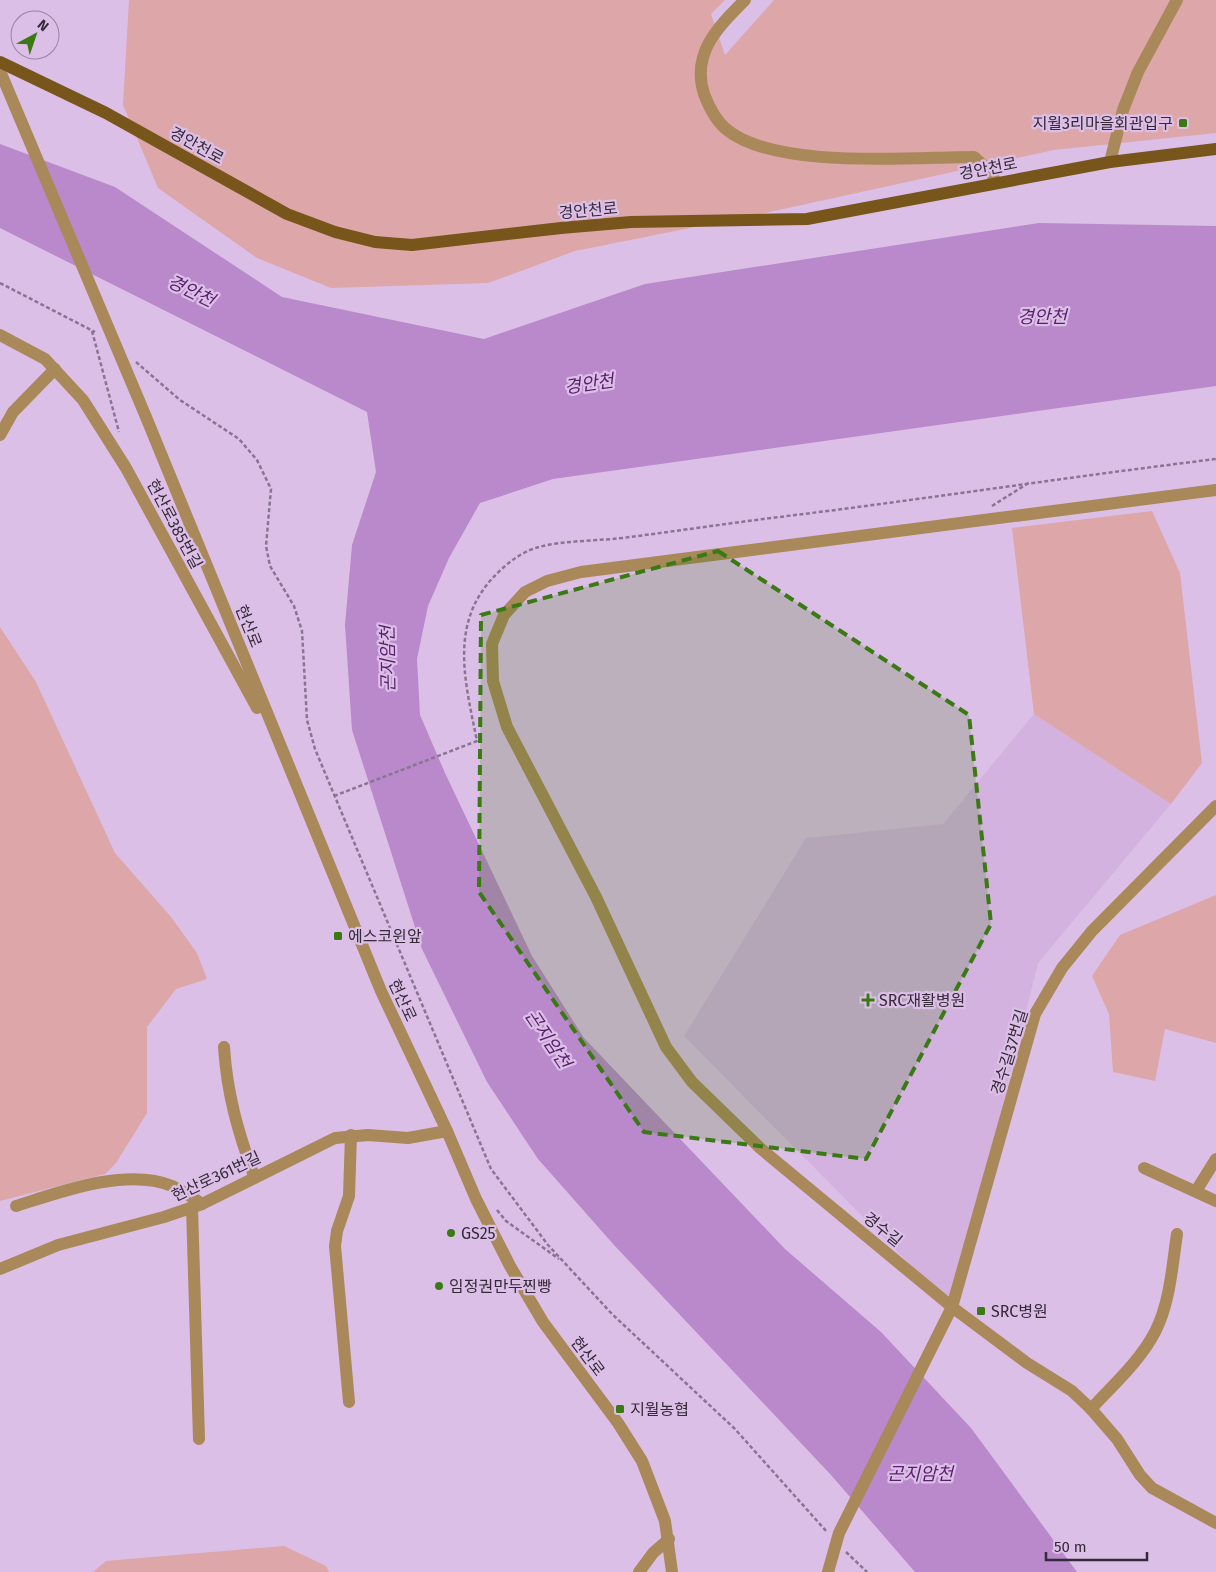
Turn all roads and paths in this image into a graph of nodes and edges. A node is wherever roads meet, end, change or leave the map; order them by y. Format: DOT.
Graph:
graph roads {
  1 [pos="745,0"];
  2 [pos="1177,0"];
  3 [pos="0,62"];
  4 [pos="2,76"];
  5 [pos="1216,149"];
  6 [pos="1110,162"];
  7 [pos="996,184"];
  8 [pos="0,283"];
  9 [pos="92,329"];
  10 [pos="0,335"];
  11 [pos="99,335"];
  12 [pos="135,361"];
  13 [pos="55,369"];
  14 [pos="0,435"];
  15 [pos="120,438"];
  16 [pos="1216,459"];
  17 [pos="1031,482"];
  18 [pos="1216,490"];
  19 [pos="978,521"];
  20 [pos="541,546"];
  21 [pos="469,744"];
  22 [pos="286,760"];
  23 [pos="334,796"];
  24 [pos="1216,806"];
  25 [pos="224,1047"];
  26 [pos="447,1131"];
  27 [pos="351,1135"];
  28 [pos="1216,1160"];
  29 [pos="1144,1168"];
  30 [pos="254,1176"];
  31 [pos="1196,1191"];
  32 [pos="1216,1201"];
  33 [pos="16,1206"];
  34 [pos="197,1206"];
  35 [pos="494,1206"];
  36 [pos="1177,1234"];
  37 [pos="564,1262"];
  38 [pos="0,1269"];
  39 [pos="952,1307"];
  40 [pos="349,1402"];
  41 [pos="1091,1408"];
  42 [pos="199,1439"];
  43 [pos="1216,1523"];
  44 [pos="838,1538"];
  45 [pos="669,1539"];
  46 [pos="639,1572"];
  47 [pos="672,1572"];
  48 [pos="828,1572"];
  49 [pos="866,1572"];
  1 -- 7 [label="street"];
  2 -- 6 [label="street"];
  3 -- 7 [label="main road, 경안천로"];
  4 -- 22 [label="street, 현산로"];
  5 -- 6 [label="main road, 경안천로"];
  6 -- 7 [label="main road, 경안천로"];
  8 -- 9 [label="path"];
  9 -- 11 [label="path"];
  9 -- 15 [label="path"];
  10 -- 13 [label="street, 현산로385번길"];
  12 -- 23 [label="path"];
  13 -- 14 [label="street"];
  13 -- 22 [label="street, 현산로385번길"];
  16 -- 17 [label="path"];
  17 -- 19 [label="path"];
  17 -- 20 [label="path"];
  18 -- 19 [label="street, 경수길"];
  19 -- 39 [label="street, 경수길"];
  21 -- 23 [label="path"];
  22 -- 26 [label="street, 현산로"];
  23 -- 37 [label="path"];
  24 -- 39 [label="street, 경수길37번길"];
  25 -- 30 [label="street"];
  26 -- 27 [label="street, 현산로361번길"];
  26 -- 45 [label="street, 현산로"];
  27 -- 30 [label="street, 현산로361번길"];
  27 -- 40 [label="street"];
  28 -- 31 [label="street"];
  29 -- 31 [label="street"];
  30 -- 34 [label="street, 현산로361번길"];
  31 -- 32 [label="street"];
  33 -- 34 [label="street"];
  34 -- 38 [label="street, 현산로361번길"];
  34 -- 42 [label="street"];
  35 -- 37 [label="path"];
  36 -- 41 [label="street"];
  37 -- 44 [label="path"];
  39 -- 41 [label="street, 경수길"];
  39 -- 44 [label="street, 경수길37번길"];
  41 -- 43 [label="street, 경수길"];
  44 -- 48 [label="street, 경수길37번길"];
  44 -- 49 [label="path"];
  45 -- 46 [label="street"];
  45 -- 47 [label="street, 현산로"];
}
